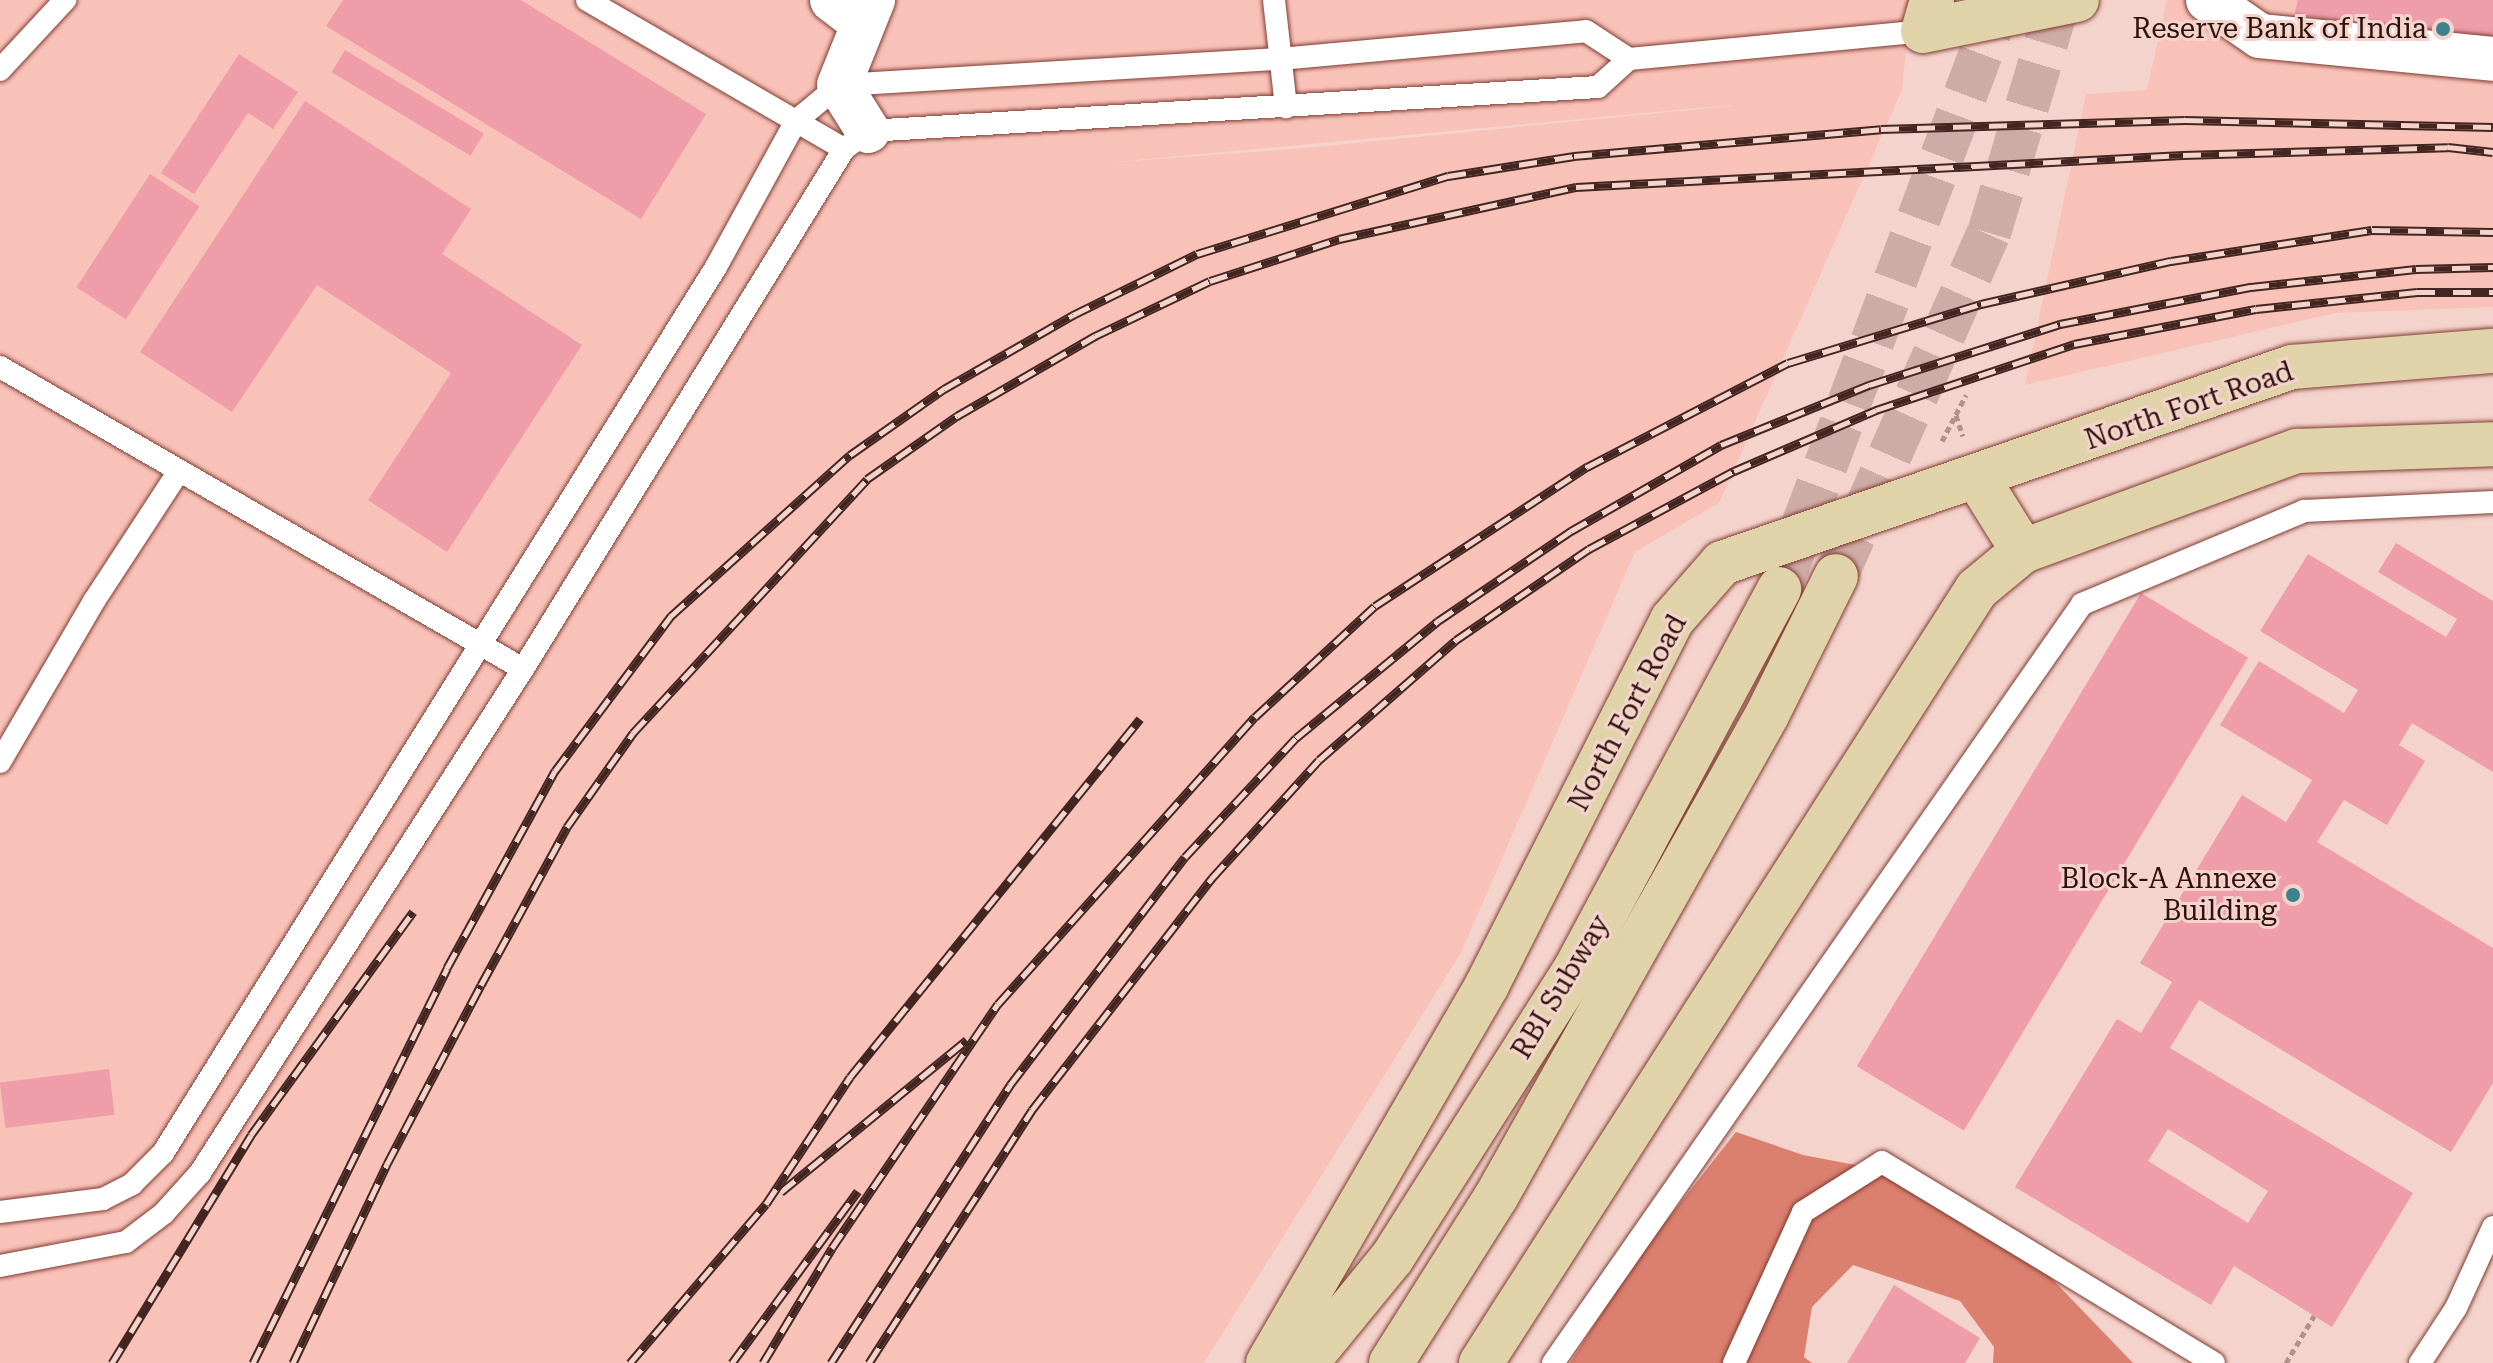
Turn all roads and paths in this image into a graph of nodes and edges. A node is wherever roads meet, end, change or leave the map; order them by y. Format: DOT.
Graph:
graph roads {
  1 [pos="65,0"];
  2 [pos="587,0"];
  3 [pos="1274,0"];
  4 [pos="2077,0"];
  5 [pos="2208,0"];
  6 [pos="855,7"];
  7 [pos="1928,16"];
  8 [pos="1280,59"];
  9 [pos="1629,59"];
  10 [pos="2493,59"];
  11 [pos="0,70"];
  12 [pos="839,85"];
  13 [pos="1286,107"];
  14 [pos="796,121"];
  15 [pos="856,140"];
  16 [pos="2493,351"];
  17 [pos="1,368"];
  18 [pos="2493,444"];
  19 [pos="179,471"];
  20 [pos="1978,479"];
  21 [pos="2493,502"];
  22 [pos="2023,551"];
  23 [pos="1836,576"];
  24 [pos="1779,589"];
  25 [pos="481,645"];
  26 [pos="523,669"];
  27 [pos="0,762"];
  28 [pos="0,1212"];
  29 [pos="2493,1227"];
  30 [pos="0,1266"];
  31 [pos="2314,1316"];
  32 [pos="1268,1363"];
  33 [pos="1306,1363"];
  34 [pos="1391,1363"];
  35 [pos="1481,1363"];
  36 [pos="1553,1363"];
  37 [pos="1734,1363"];
  38 [pos="2214,1363"];
  39 [pos="2286,1363"];
  40 [pos="2420,1363"];
  1 -- 11 [label="lane"];
  2 -- 14 [label="lane"];
  3 -- 8 [label="lane"];
  4 -- 7 [label="main road"];
  5 -- 10 [label="street"];
  6 -- 12 [label="street"];
  7 -- 9 [label="lane"];
  8 -- 9 [label="lane"];
  8 -- 12 [label="lane"];
  8 -- 13 [label="lane"];
  9 -- 13 [label="lane"];
  12 -- 14 [label="lane"];
  12 -- 15 [label="street"];
  13 -- 15 [label="lane"];
  14 -- 15 [label="lane"];
  14 -- 25 [label="lane"];
  15 -- 26 [label="lane"];
  16 -- 20 [label="main road, North Fort Road"];
  17 -- 19 [label="lane"];
  18 -- 22 [label="main road"];
  19 -- 25 [label="lane"];
  19 -- 27 [label="lane"];
  20 -- 22 [label="main road"];
  20 -- 32 [label="main road, North Fort Road"];
  21 -- 36 [label="lane"];
  22 -- 35 [label="main road"];
  23 -- 34 [label="main road, RBI Subway"];
  24 -- 33 [label="main road, RBI Subway"];
  25 -- 26 [label="lane"];
  25 -- 28 [label="lane"];
  26 -- 30 [label="lane"];
  29 -- 40 [label="lane"];
  31 -- 39 [label="path"];
  37 -- 38 [label="lane"];
}
